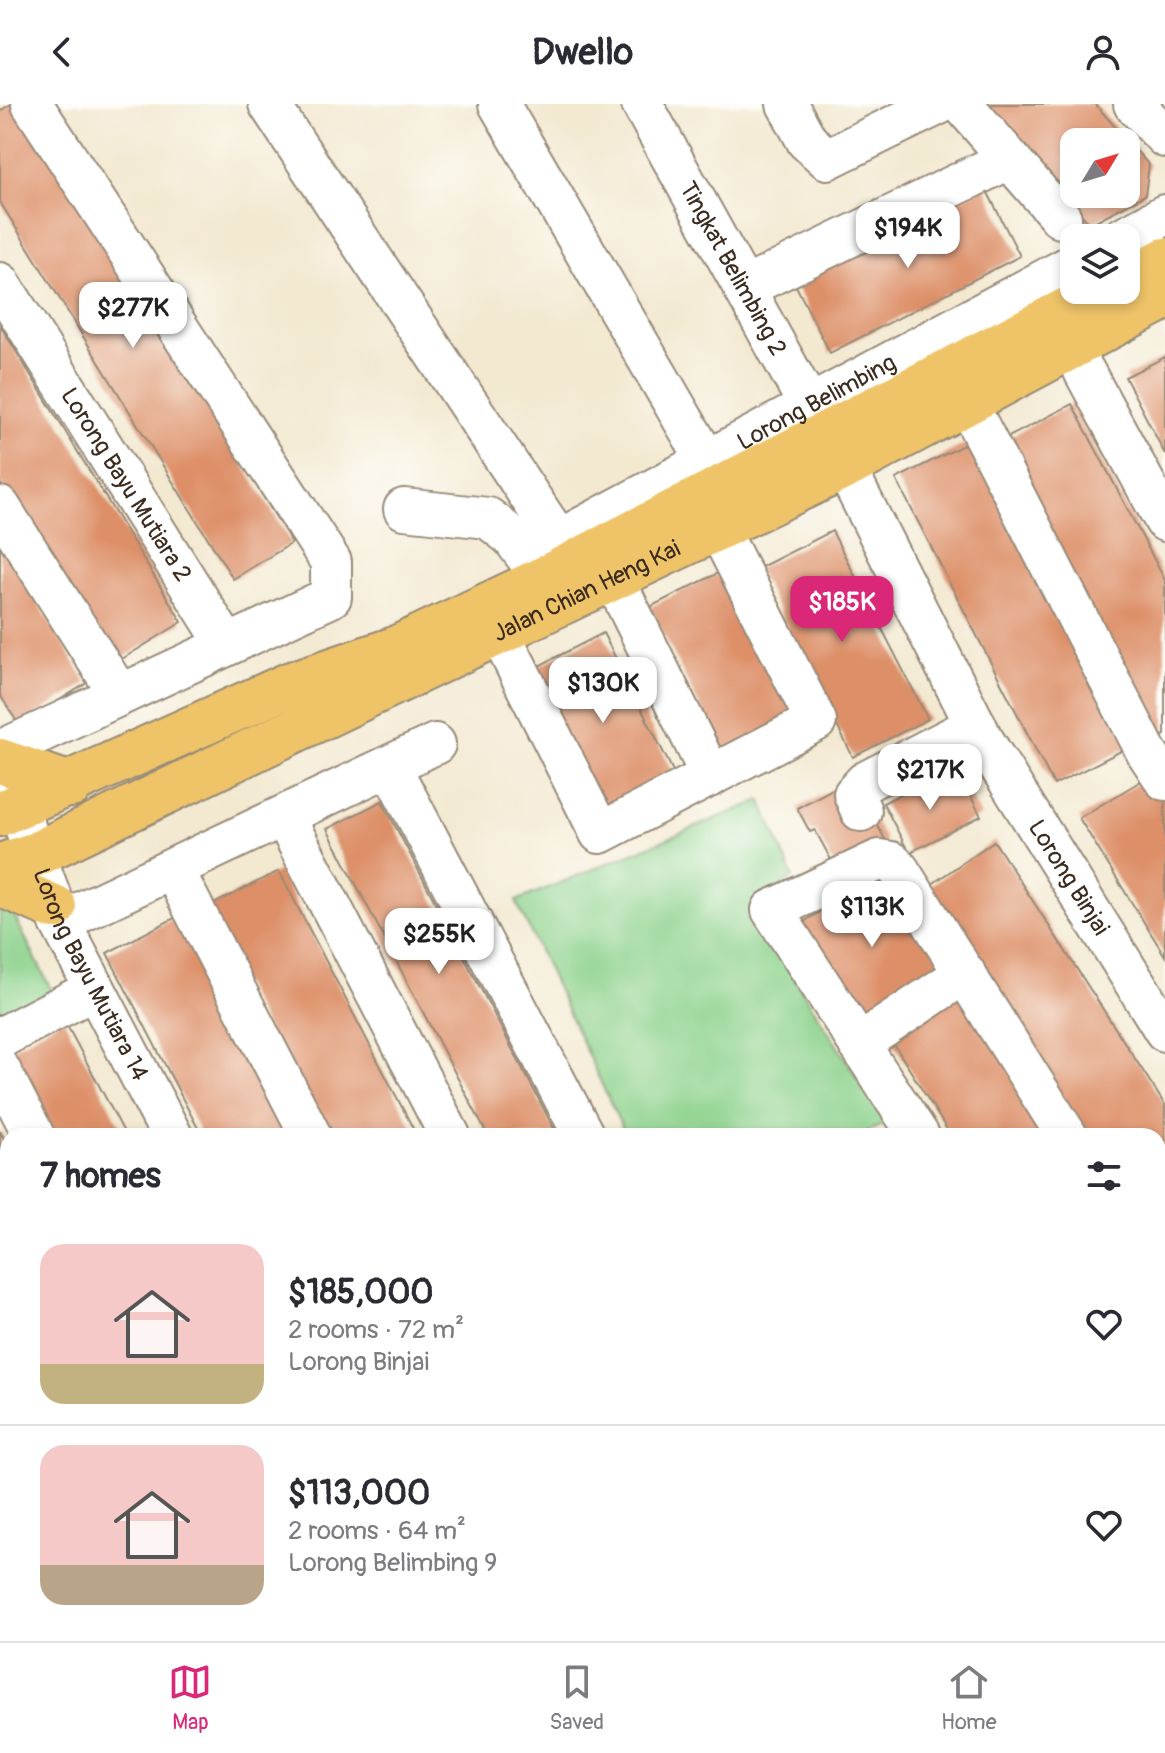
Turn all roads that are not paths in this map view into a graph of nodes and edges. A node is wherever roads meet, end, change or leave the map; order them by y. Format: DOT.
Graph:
graph roads {
  1 [pos="32,104"];
  2 [pos="269,104"];
  3 [pos="499,104"];
  4 [pos="787,104"];
  5 [pos="939,104"];
  6 [pos="962,104"];
  7 [pos="1134,104"];
  8 [pos="650,106"];
  9 [pos="1165,137"];
  10 [pos="1009,159"];
  11 [pos="1165,215"];
  12 [pos="1061,218"];
  13 [pos="1140,228"];
  14 [pos="1165,260"];
  15 [pos="1140,273"];
  16 [pos="1060,274"];
  17 [pos="0,283"];
  18 [pos="746,287"];
  19 [pos="1165,297"];
  20 [pos="1079,304"];
  21 [pos="1084,371"];
  22 [pos="967,403"];
  23 [pos="826,435"];
  24 [pos="716,491"];
  25 [pos="0,507"];
  26 [pos="404,509"];
  27 [pos="1165,521"];
  28 [pos="559,561"];
  29 [pos="614,579"];
  30 [pos="500,634"];
  31 [pos="227,645"];
  32 [pos="119,694"];
  33 [pos="976,725"];
  34 [pos="435,744"];
  35 [pos="0,751"];
  36 [pos="0,761"];
  37 [pos="390,766"];
  38 [pos="711,776"];
  39 [pos="1165,780"];
  40 [pos="71,785"];
  41 [pos="10,811"];
  42 [pos="861,811"];
  43 [pos="284,816"];
  44 [pos="18,860"];
  45 [pos="173,869"];
  46 [pos="0,884"];
  47 [pos="57,914"];
  48 [pos="965,973"];
  49 [pos="95,989"];
  50 [pos="1165,1031"];
  51 [pos="0,1038"];
  52 [pos="859,1044"];
  53 [pos="0,1070"];
  54 [pos="30,1128"];
  55 [pos="168,1128"];
  56 [pos="307,1128"];
  57 [pos="446,1128"];
  58 [pos="580,1128"];
  59 [pos="909,1128"];
  60 [pos="1062,1128"];
  1 -- 31 [label="street"];
  2 -- 28 [label="street"];
  3 -- 24 [label="street"];
  4 -- 5 [label="street"];
  6 -- 10 [label="street"];
  7 -- 9 [label="street"];
  8 -- 18 [label="street, Tingkat Belimbing 2"];
  10 -- 12 [label="street"];
  10 -- 18 [label="street"];
  11 -- 13 [label="street"];
  14 -- 15 [label="main road"];
  16 -- 23 [label="street, Lorong Belimbing"];
  17 -- 31 [label="street, Lorong Bayu Mutiara 2"];
  18 -- 23 [label="street, Tingkat Belimbing 2"];
  19 -- 22 [label="main road, Jalan Chian Heng Kai"];
  20 -- 23 [label="main road, Jalan Chian Heng Kai"];
  21 -- 27 [label="street"];
  22 -- 23 [label="main road, Jalan Chian Heng Kai"];
  22 -- 39 [label="street"];
  23 -- 24 [label="main road, Jalan Chian Heng Kai"];
  23 -- 24 [label="street, Lorong Belimbing"];
  23 -- 33 [label="street, Lorong Binjai"];
  24 -- 28 [label="main road, Jalan Chian Heng Kai"];
  24 -- 29 [label="main road, Jalan Chian Heng Kai"];
  24 -- 38 [label="street"];
  25 -- 32 [label="street"];
  26 -- 28 [label="street"];
  28 -- 40 [label="main road, Jalan Chian Heng Kai"];
  29 -- 30 [label="main road, Jalan Chian Heng Kai"];
  29 -- 38 [label="street"];
  30 -- 38 [label="street"];
  30 -- 44 [label="main road, Jalan Chian Heng Kai"];
  31 -- 32 [label="street"];
  32 -- 35 [label="street"];
  33 -- 42 [label="street"];
  33 -- 50 [label="street, Lorong Binjai"];
  34 -- 37 [label="street"];
  36 -- 40 [label="main road"];
  36 -- 41 [label="street, Lorong Bayu Mutiara 14"];
  37 -- 43 [label="street"];
  37 -- 58 [label="street"];
  40 -- 41 [label="main road, Jalan Chian Heng Kai"];
  41 -- 44 [label="street, Lorong Bayu Mutiara 14"];
  43 -- 45 [label="street"];
  43 -- 57 [label="street"];
  44 -- 47 [label="street, Lorong Bayu Mutiara 14"];
  45 -- 47 [label="street"];
  45 -- 56 [label="street"];
  46 -- 47 [label="main road"];
  47 -- 49 [label="street, Lorong Bayu Mutiara 14"];
  48 -- 52 [label="street"];
  48 -- 52 [label="street"];
  48 -- 60 [label="street"];
  49 -- 51 [label="street"];
  49 -- 55 [label="street, Lorong Bayu Mutiara 14"];
  52 -- 59 [label="street"];
  53 -- 54 [label="street"];
}
